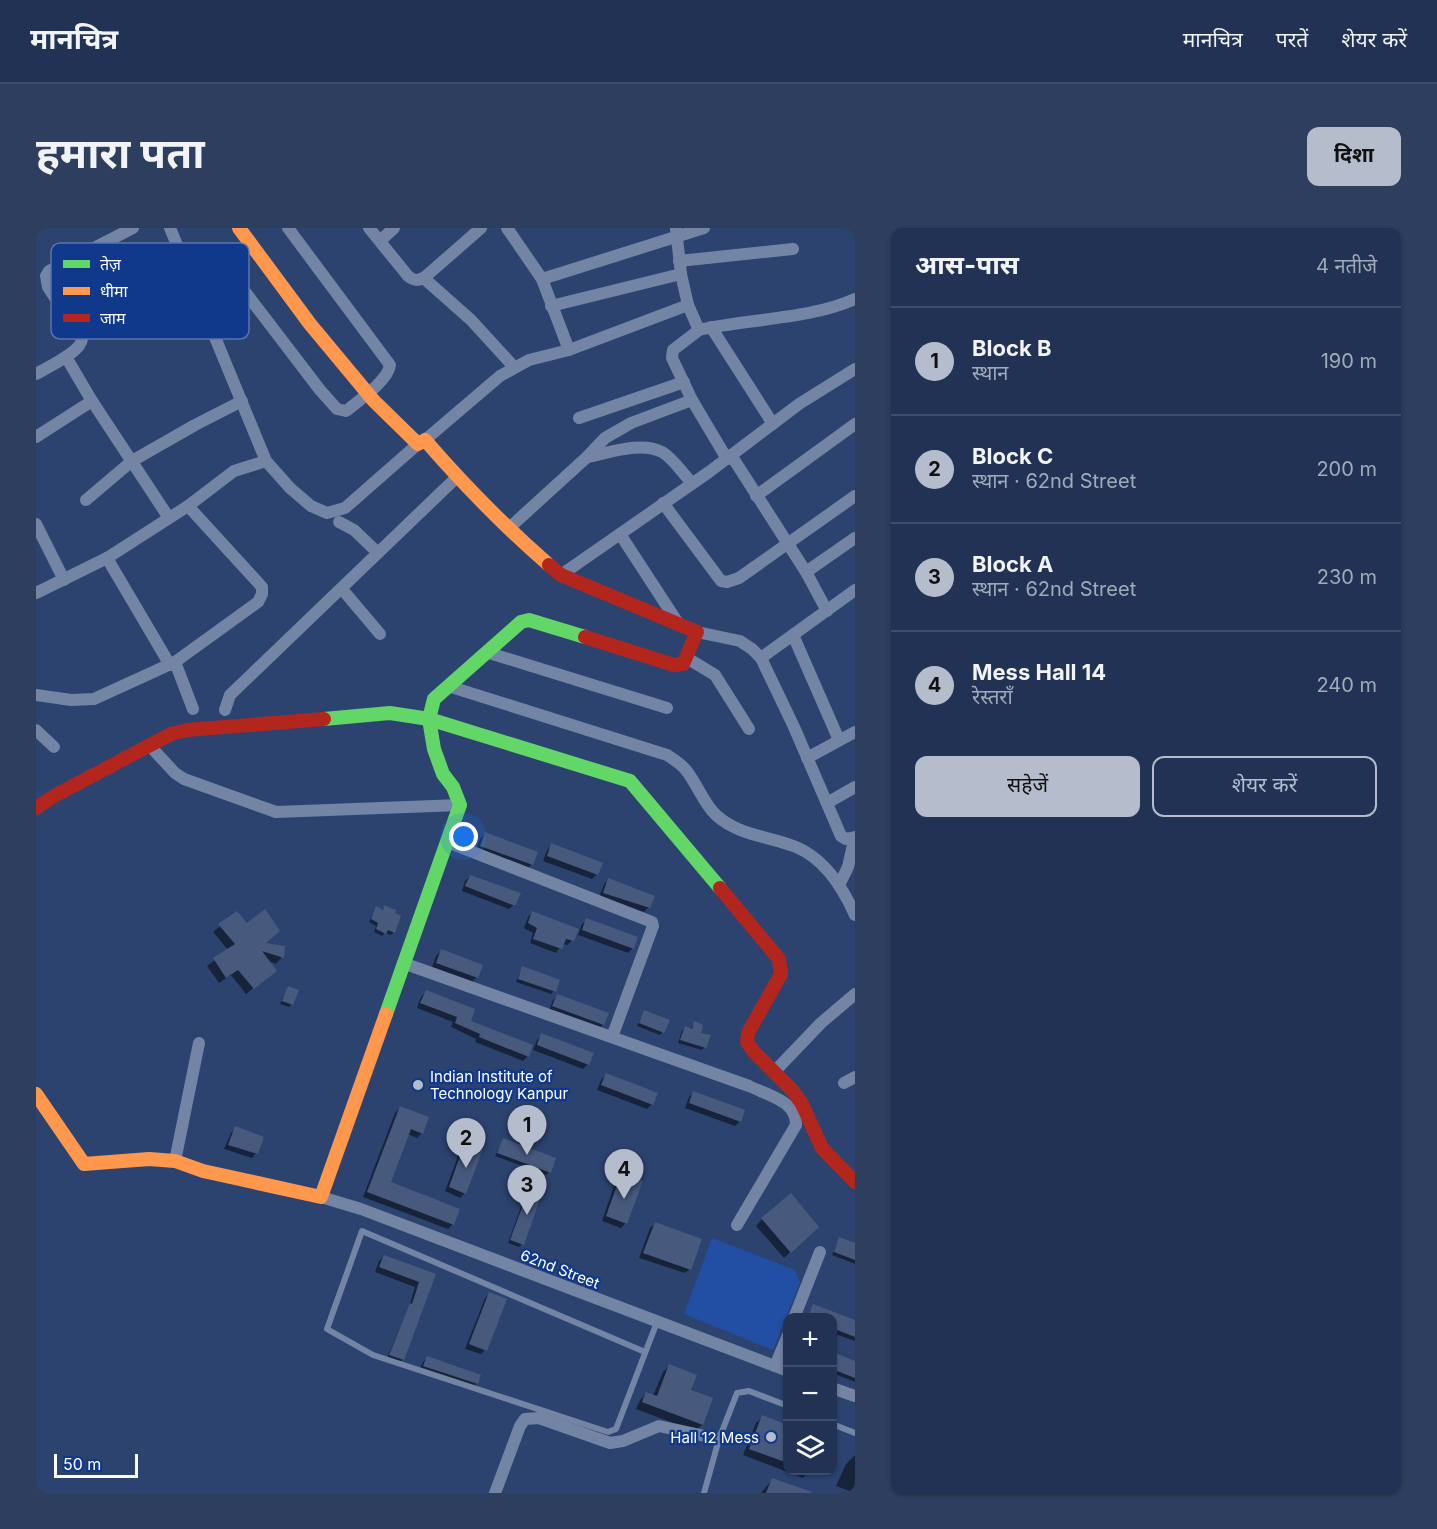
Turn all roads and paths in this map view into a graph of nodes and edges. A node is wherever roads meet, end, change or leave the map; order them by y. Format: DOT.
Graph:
graph roads {
  1 [pos="133,228"];
  2 [pos="170,228"];
  3 [pos="239,228"];
  4 [pos="288,228"];
  5 [pos="369,228"];
  6 [pos="394,228"];
  7 [pos="481,228"];
  8 [pos="507,228"];
  9 [pos="704,228"];
  10 [pos="676,232"];
  11 [pos="380,242"];
  12 [pos="104,243"];
  13 [pos="176,243"];
  14 [pos="793,249"];
  15 [pos="679,261"];
  16 [pos="51,270"];
  17 [pos="681,274"];
  18 [pos="425,277"];
  19 [pos="542,279"];
  20 [pos="51,292"];
  21 [pos="249,298"];
  22 [pos="855,299"];
  23 [pos="688,305"];
  24 [pos="551,306"];
  25 [pos="705,329"];
  26 [pos="82,339"];
  27 [pos="216,339"];
  28 [pos="569,350"];
  29 [pos="66,357"];
  30 [pos="514,367"];
  31 [pos="855,369"];
  32 [pos="36,374"];
  33 [pos="684,382"];
  34 [pos="368,393"];
  35 [pos="692,400"];
  36 [pos="92,401"];
  37 [pos="242,401"];
  38 [pos="579,418"];
  39 [pos="772,424"];
  40 [pos="855,424"];
  41 [pos="36,436"];
  42 [pos="422,442"];
  43 [pos="587,457"];
  44 [pos="729,457"];
  45 [pos="132,461"];
  46 [pos="266,461"];
  47 [pos="457,477"];
  48 [pos="692,483"];
  49 [pos="756,496"];
  50 [pos="855,496"];
  51 [pos="86,500"];
  52 [pos="663,503"];
  53 [pos="188,506"];
  54 [pos="169,518"];
  55 [pos="339,522"];
  56 [pos="36,524"];
  57 [pos="508,529"];
  58 [pos="620,534"];
  59 [pos="855,538"];
  60 [pos="787,544"];
  61 [pos="377,552"];
  62 [pos="107,558"];
  63 [pos="806,572"];
  64 [pos="561,575"];
  65 [pos="64,580"];
  66 [pos="342,589"];
  67 [pos="855,590"];
  68 [pos="36,593"];
  69 [pos="827,611"];
  70 [pos="678,623"];
  71 [pos="697,632"];
  72 [pos="380,634"];
  73 [pos="794,635"];
  74 [pos="486,652"];
  75 [pos="687,658"];
  76 [pos="761,658"];
  77 [pos="172,663"];
  78 [pos="448,686"];
  79 [pos="36,695"];
  80 [pos="667,708"];
  81 [pos="192,709"];
  82 [pos="225,710"];
  83 [pos="429,719"];
  84 [pos="749,729"];
  85 [pos="36,730"];
  86 [pos="855,732"];
  87 [pos="839,740"];
  88 [pos="150,746"];
  89 [pos="54,747"];
  90 [pos="807,758"];
  91 [pos="855,787"];
  92 [pos="827,803"];
  93 [pos="460,804"];
  94 [pos="36,808"];
  95 [pos="854,837"];
  96 [pos="447,842"];
  97 [pos="840,885"];
  98 [pos="855,915"];
  99 [pos="403,963"];
  100 [pos="855,994"];
  101 [pos="612,1037"];
  102 [pos="199,1043"];
  103 [pos="774,1072"];
  104 [pos="36,1094"];
  105 [pos="176,1161"];
  106 [pos="855,1182"];
  107 [pos="321,1197"];
  108 [pos="737,1225"];
  109 [pos="820,1252"];
  110 [pos="796,1313"];
  111 [pos="657,1322"];
  112 [pos="783,1347"];
  113 [pos="645,1352"];
  114 [pos="775,1366"];
  115 [pos="783,1369"];
  116 [pos="837,1390"];
  117 [pos="855,1396"];
  118 [pos="783,1404"];
  119 [pos="837,1426"];
  120 [pos="855,1433"];
  121 [pos="719,1439"];
  122 [pos="495,1493"];
  123 [pos="704,1493"];
  1 -- 12 [label="street"];
  2 -- 13 [label="street"];
  3 -- 34 [label="street"];
  4 -- 34 [label="street"];
  5 -- 11 [label="street"];
  6 -- 11 [label="street"];
  7 -- 18 [label="street"];
  8 -- 19 [label="street"];
  9 -- 10 [label="street"];
  10 -- 15 [label="street"];
  10 -- 19 [label="street"];
  11 -- 18 [label="street"];
  14 -- 15 [label="street"];
  15 -- 17 [label="street"];
  16 -- 20 [label="street"];
  17 -- 23 [label="street"];
  17 -- 24 [label="street"];
  18 -- 30 [label="street"];
  19 -- 24 [label="street"];
  21 -- 34 [label="street"];
  22 -- 25 [label="street"];
  23 -- 25 [label="street"];
  23 -- 28 [label="street"];
  24 -- 28 [label="street"];
  25 -- 33 [label="street"];
  25 -- 39 [label="street"];
  26 -- 29 [label="street"];
  27 -- 37 [label="street"];
  28 -- 30 [label="street"];
  29 -- 32 [label="street"];
  29 -- 36 [label="street"];
  30 -- 42 [label="street"];
  31 -- 39 [label="street"];
  33 -- 35 [label="street"];
  33 -- 38 [label="street"];
  34 -- 42 [label="street"];
  35 -- 43 [label="street"];
  35 -- 44 [label="street"];
  36 -- 41 [label="street"];
  36 -- 45 [label="street"];
  37 -- 45 [label="street"];
  37 -- 46 [label="street"];
  39 -- 44 [label="street"];
  40 -- 49 [label="street"];
  42 -- 46 [label="street"];
  42 -- 47 [label="street"];
  43 -- 48 [label="street"];
  43 -- 57 [label="street"];
  44 -- 48 [label="street"];
  44 -- 49 [label="street"];
  45 -- 51 [label="street"];
  45 -- 54 [label="street"];
  46 -- 53 [label="street"];
  47 -- 57 [label="street"];
  47 -- 61 [label="street"];
  48 -- 52 [label="street"];
  49 -- 60 [label="street"];
  50 -- 60 [label="street"];
  52 -- 58 [label="street"];
  52 -- 60 [label="street"];
  53 -- 54 [label="street"];
  53 -- 77 [label="street"];
  54 -- 62 [label="street"];
  55 -- 61 [label="street"];
  56 -- 65 [label="street"];
  57 -- 64 [label="street"];
  58 -- 64 [label="street"];
  58 -- 70 [label="street"];
  59 -- 63 [label="street"];
  60 -- 63 [label="street"];
  61 -- 66 [label="street"];
  62 -- 65 [label="street"];
  62 -- 77 [label="street"];
  63 -- 69 [label="street"];
  64 -- 70 [label="street"];
  65 -- 68 [label="street"];
  66 -- 72 [label="street"];
  66 -- 82 [label="street"];
  67 -- 69 [label="street"];
  69 -- 73 [label="street"];
  70 -- 71 [label="street"];
  71 -- 75 [label="street"];
  71 -- 76 [label="street"];
  73 -- 76 [label="street"];
  73 -- 87 [label="street"];
  74 -- 75 [label="street"];
  74 -- 78 [label="street"];
  74 -- 80 [label="street"];
  75 -- 84 [label="street"];
  76 -- 90 [label="street"];
  77 -- 79 [label="street"];
  77 -- 81 [label="street"];
  78 -- 83 [label="street"];
  78 -- 97 [label="street"];
  83 -- 88 [label="street"];
  83 -- 93 [label="street"];
  83 -- 103 [label="street"];
  85 -- 89 [label="street"];
  86 -- 87 [label="street"];
  87 -- 90 [label="street"];
  88 -- 93 [label="street"];
  88 -- 94 [label="street"];
  90 -- 92 [label="street"];
  91 -- 92 [label="street"];
  92 -- 95 [label="street"];
  93 -- 96 [label="street"];
  95 -- 97 [label="street"];
  96 -- 99 [label="street"];
  96 -- 101 [label="street"];
  97 -- 98 [label="street"];
  99 -- 101 [label="street"];
  99 -- 107 [label="street"];
  100 -- 103 [label="street"];
  101 -- 108 [label="street"];
  102 -- 105 [label="street"];
  103 -- 106 [label="street"];
  104 -- 105 [label="street"];
  105 -- 107 [label="street"];
  107 -- 111 [label="street, 62nd Street"];
  109 -- 110 [label="street"];
  111 -- 113 [label="lane"];
  111 -- 114 [label="street, 62nd Street"];
  112 -- 114 [label="street"];
  113 -- 113 [label="lane"];
  114 -- 115 [label="street, 62nd Street"];
  116 -- 117 [label="street"];
  118 -- 121 [label="lane"];
  119 -- 120 [label="lane"];
  121 -- 122 [label="street"];
  121 -- 123 [label="lane"];
}
